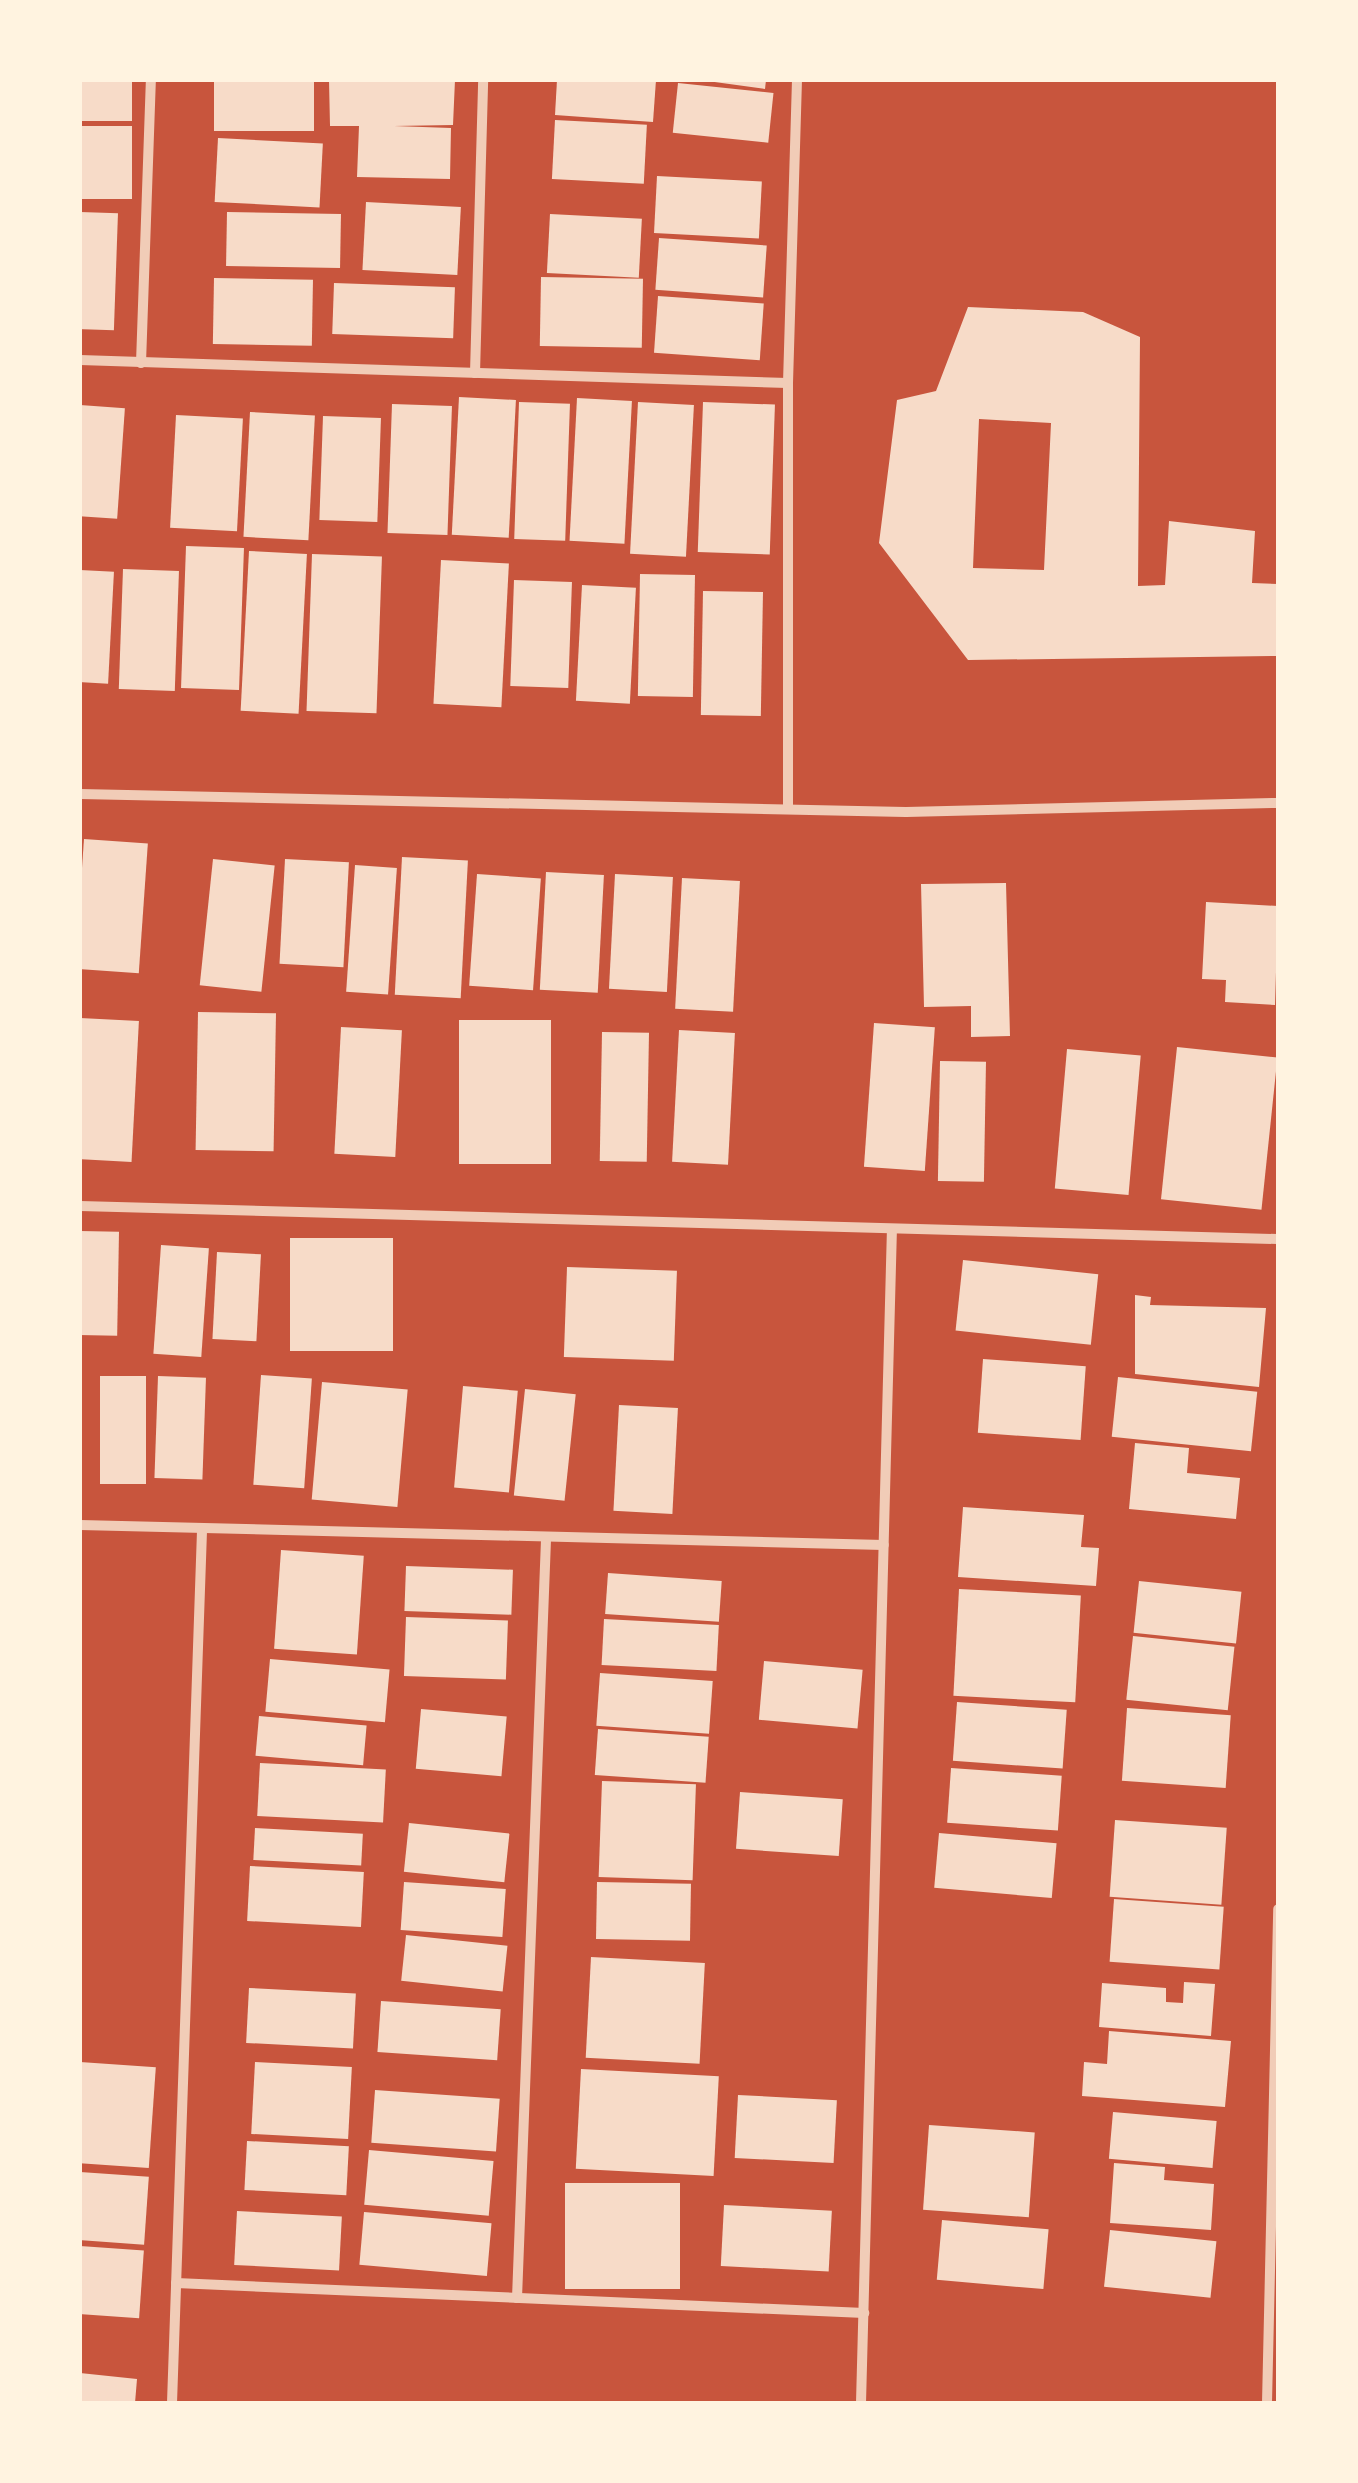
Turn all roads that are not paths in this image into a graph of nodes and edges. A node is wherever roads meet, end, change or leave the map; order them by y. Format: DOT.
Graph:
graph roads {
  1 [pos="151,80"];
  2 [pos="482,80"];
  3 [pos="797,80"];
  4 [pos="80,360"];
  5 [pos="141,362"];
  6 [pos="475,373"];
  7 [pos="788,383"];
  8 [pos="80,794"];
  9 [pos="1278,803"];
  10 [pos="788,808"];
  11 [pos="80,1206"];
  12 [pos="892,1229"];
  13 [pos="1278,1240"];
  14 [pos="80,1525"];
  15 [pos="202,1529"];
  16 [pos="546,1538"];
  17 [pos="884,1545"];
  18 [pos="1278,1909"];
  19 [pos="1273,2246"];
  20 [pos="176,2284"];
  21 [pos="518,2298"];
  22 [pos="864,2313"];
  23 [pos="172,2403"];
  24 [pos="861,2403"];
  25 [pos="1267,2403"];
  1 -- 5 [label="street"];
  2 -- 6 [label="street"];
  3 -- 7 [label="street"];
  4 -- 5 [label="street"];
  5 -- 6 [label="street"];
  6 -- 7 [label="street"];
  7 -- 10 [label="street"];
  8 -- 10 [label="street"];
  9 -- 10 [label="street"];
  11 -- 12 [label="street"];
  12 -- 13 [label="street"];
  12 -- 17 [label="street"];
  14 -- 15 [label="street"];
  15 -- 16 [label="street"];
  15 -- 20 [label="street"];
  16 -- 17 [label="street"];
  16 -- 21 [label="street"];
  17 -- 22 [label="street"];
  18 -- 19 [label="street"];
  19 -- 25 [label="street"];
  20 -- 21 [label="street"];
  20 -- 23 [label="street"];
  21 -- 22 [label="street"];
  22 -- 24 [label="street"];
}
